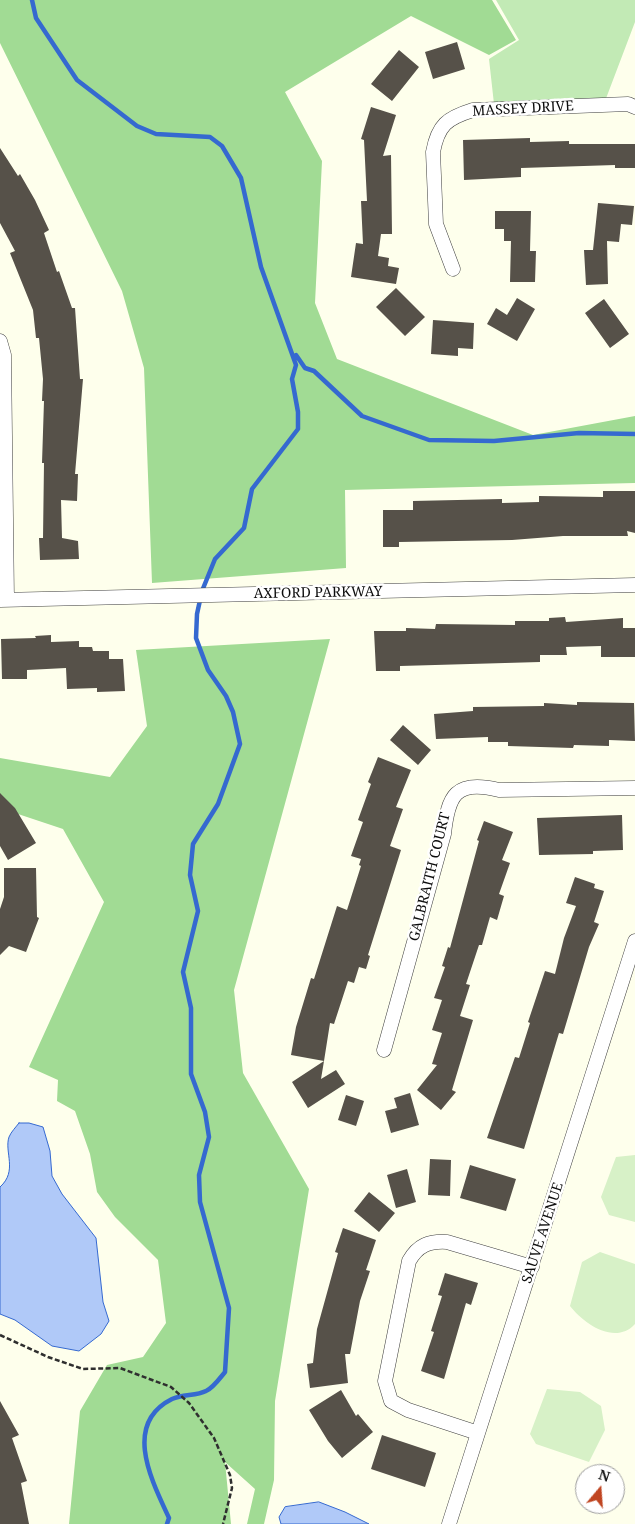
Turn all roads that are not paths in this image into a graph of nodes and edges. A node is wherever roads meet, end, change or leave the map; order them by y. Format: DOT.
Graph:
graph roads {
  1 [pos="635,107"];
  2 [pos="453,269"];
  3 [pos="0,341"];
  4 [pos="635,585"];
  5 [pos="4,600"];
  6 [pos="635,788"];
  7 [pos="635,941"];
  8 [pos="384,1050"];
  9 [pos="532,1267"];
  10 [pos="478,1433"];
  11 [pos="449,1524"];
  1 -- 2 [label="street, MASSEY DRIVE"];
  3 -- 5 [label="street"];
  4 -- 5 [label="street, AXFORD PARKWAY"];
  6 -- 8 [label="street, GALBRAITH COURT"];
  7 -- 9 [label="street, SAUVE AVENUE"];
  9 -- 10 [label="street, SAUVE AVENUE"];
  9 -- 10 [label="street"];
  10 -- 11 [label="street, SAUVE AVENUE"];
}
